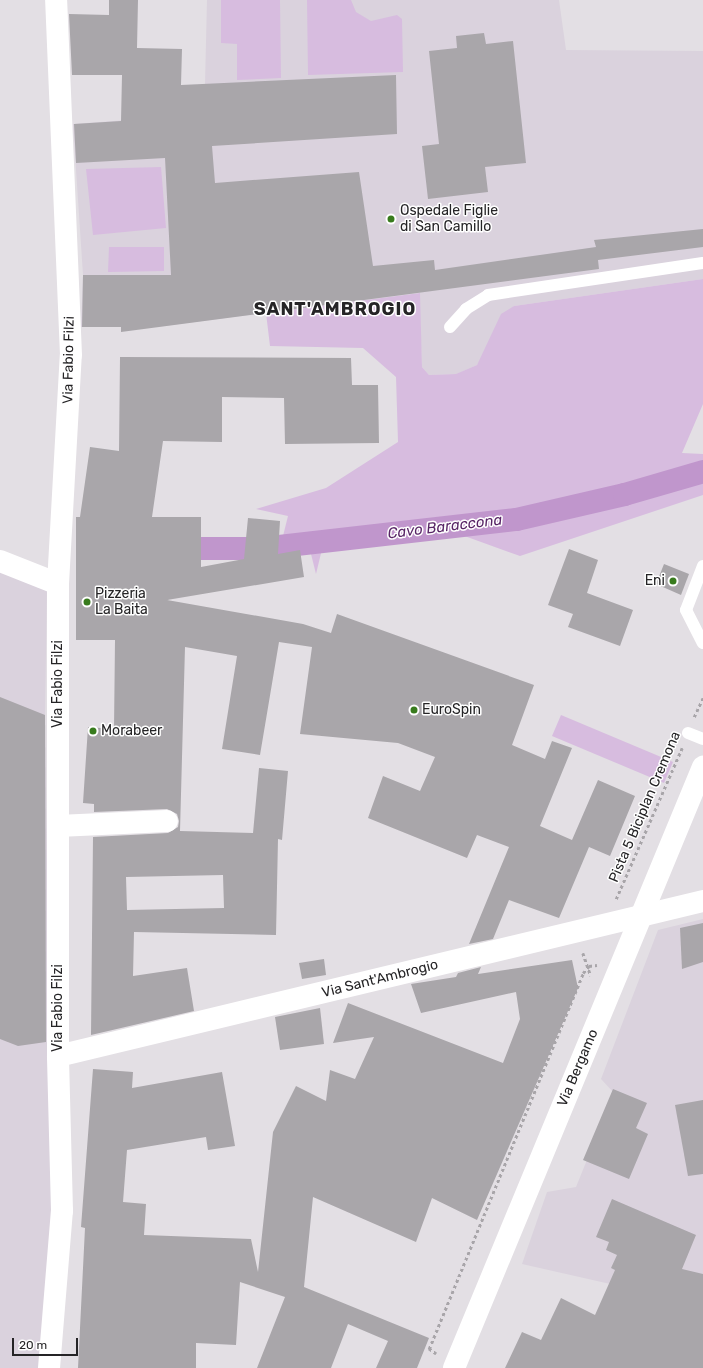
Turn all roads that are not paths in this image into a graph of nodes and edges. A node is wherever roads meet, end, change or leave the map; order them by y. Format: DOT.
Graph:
graph roads {
  1 [pos="56,0"];
  2 [pos="703,263"];
  3 [pos="450,327"];
  4 [pos="0,561"];
  5 [pos="703,566"];
  6 [pos="58,584"];
  7 [pos="703,643"];
  8 [pos="688,733"];
  9 [pos="703,739"];
  10 [pos="703,767"];
  11 [pos="167,821"];
  12 [pos="58,826"];
  13 [pos="703,901"];
  14 [pos="640,917"];
  15 [pos="58,1056"];
  16 [pos="448,1363"];
  17 [pos="49,1368"];
  1 -- 6 [label="street, Via Fabio Filzi"];
  2 -- 3 [label="lane"];
  4 -- 6 [label="street"];
  5 -- 7 [label="lane"];
  6 -- 12 [label="street, Via Fabio Filzi"];
  8 -- 9 [label="lane"];
  10 -- 14 [label="street, Via Bergamo"];
  11 -- 12 [label="street"];
  12 -- 15 [label="street, Via Fabio Filzi"];
  13 -- 14 [label="street, Via Sant'Ambrogio"];
  14 -- 15 [label="street, Via Sant'Ambrogio"];
  14 -- 16 [label="street, Via Bergamo"];
  15 -- 17 [label="street, Via Fabio Filzi"];
}
